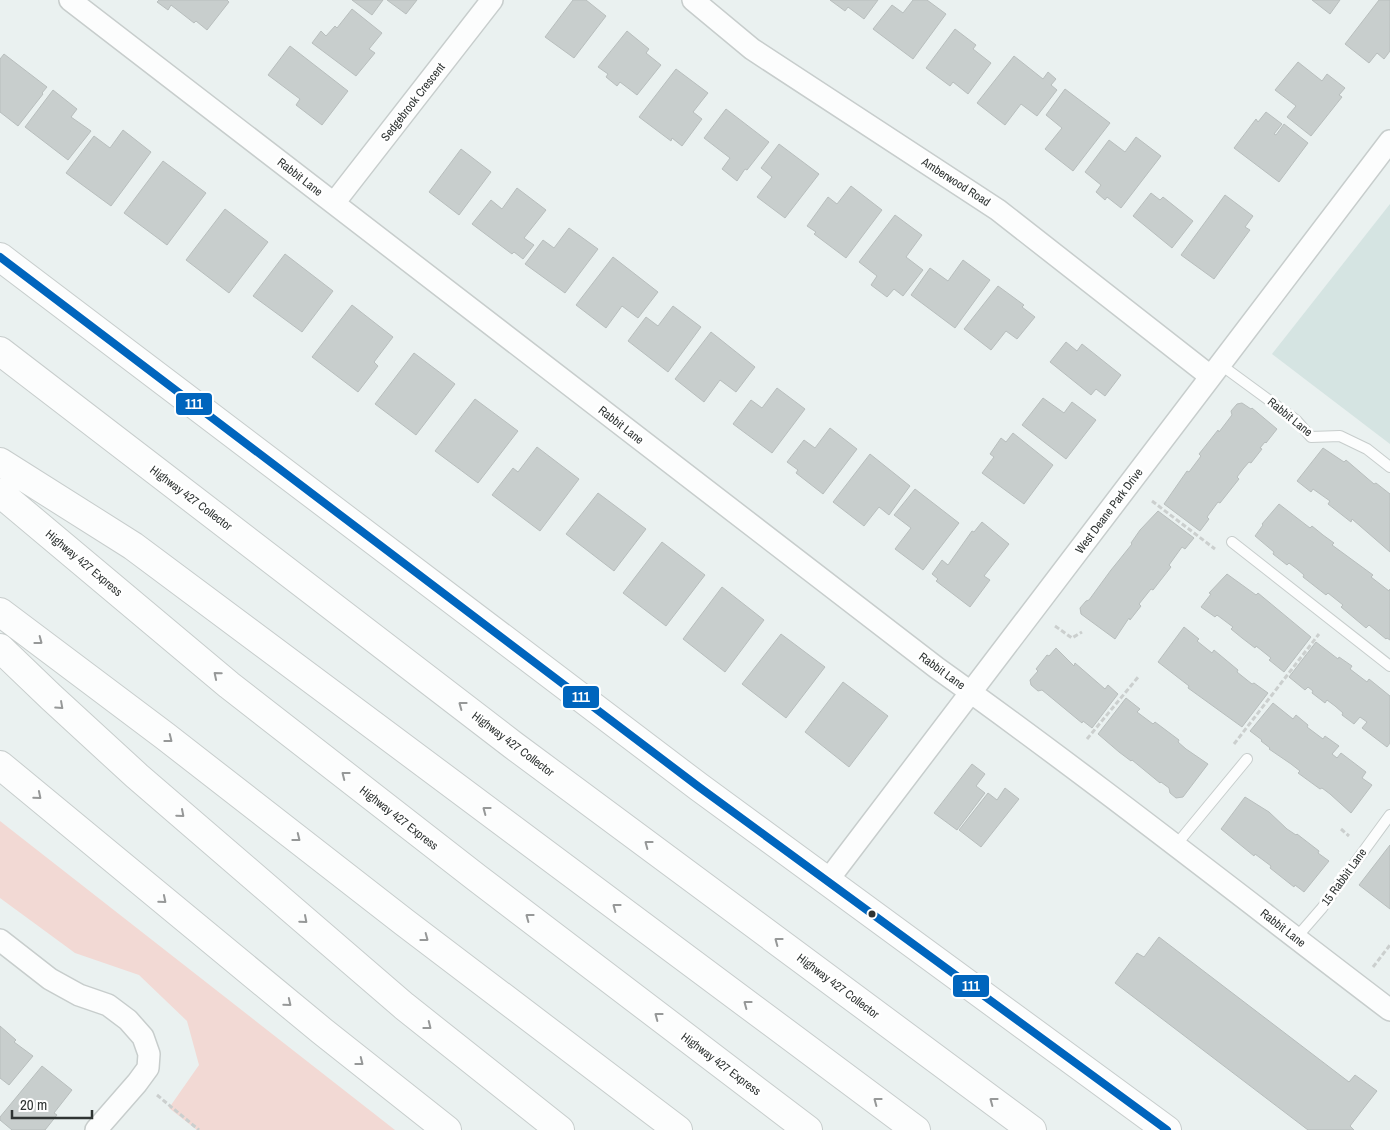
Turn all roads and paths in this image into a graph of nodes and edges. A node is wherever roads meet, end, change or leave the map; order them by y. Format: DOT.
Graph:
graph roads {
  1 [pos="70,0"];
  2 [pos="492,0"];
  3 [pos="693,0"];
  4 [pos="1390,141"];
  5 [pos="334,204"];
  6 [pos="0,257"];
  7 [pos="0,351"];
  8 [pos="1215,370"];
  9 [pos="0,462"];
  10 [pos="1390,467"];
  11 [pos="0,493"];
  12 [pos="1152,501"];
  13 [pos="1232,542"];
  14 [pos="1221,554"];
  15 [pos="0,612"];
  16 [pos="1330,620"];
  17 [pos="1055,626"];
  18 [pos="1082,632"];
  19 [pos="0,648"];
  20 [pos="1390,666"];
  21 [pos="1139,676"];
  22 [pos="972,693"];
  23 [pos="1087,739"];
  24 [pos="1232,747"];
  25 [pos="1247,759"];
  26 [pos="0,765"];
  27 [pos="1390,814"];
  28 [pos="1341,829"];
  29 [pos="1349,836"];
  30 [pos="1176,844"];
  31 [pos="828,880"];
  32 [pos="1296,938"];
  33 [pos="0,940"];
  34 [pos="1390,1010"];
  35 [pos="156,1094"];
  36 [pos="96,1130"];
  37 [pos="199,1130"];
  38 [pos="447,1130"];
  39 [pos="560,1130"];
  40 [pos="678,1130"];
  41 [pos="808,1130"];
  42 [pos="916,1130"];
  43 [pos="1032,1130"];
  44 [pos="1167,1130"];
  1 -- 5 [label="street, Rabbit Lane"];
  2 -- 5 [label="street, Sedgebrook Crescent"];
  3 -- 8 [label="street, Amberwood Road"];
  4 -- 8 [label="street, West Deane Park Drive"];
  5 -- 22 [label="street, Rabbit Lane"];
  6 -- 31 [label="main road"];
  43 -- 7 [label="main road, Highway 427 Collector, one-way"];
  8 -- 10 [label="lane, Rabbit Lane"];
  8 -- 22 [label="street, West Deane Park Drive"];
  42 -- 9 [label="main road, one-way"];
  41 -- 11 [label="main road, Highway 427 Express, one-way"];
  12 -- 14 [label="path"];
  13 -- 16 [label="lane"];
  15 -- 40 [label="main road, one-way"];
  16 -- 20 [label="lane"];
  16 -- 24 [label="path"];
  17 -- 18 [label="path"];
  19 -- 39 [label="main road, one-way"];
  21 -- 23 [label="path"];
  22 -- 30 [label="street, Rabbit Lane"];
  22 -- 31 [label="street, West Deane Park Drive"];
  25 -- 30 [label="lane"];
  26 -- 38 [label="main road, one-way"];
  27 -- 32 [label="lane, 15 Rabbit Lane"];
  28 -- 29 [label="path"];
  30 -- 32 [label="street, Rabbit Lane"];
  31 -- 44 [label="main road"];
  32 -- 34 [label="street, Rabbit Lane"];
  33 -- 36 [label="street"];
  35 -- 37 [label="path"];
}
